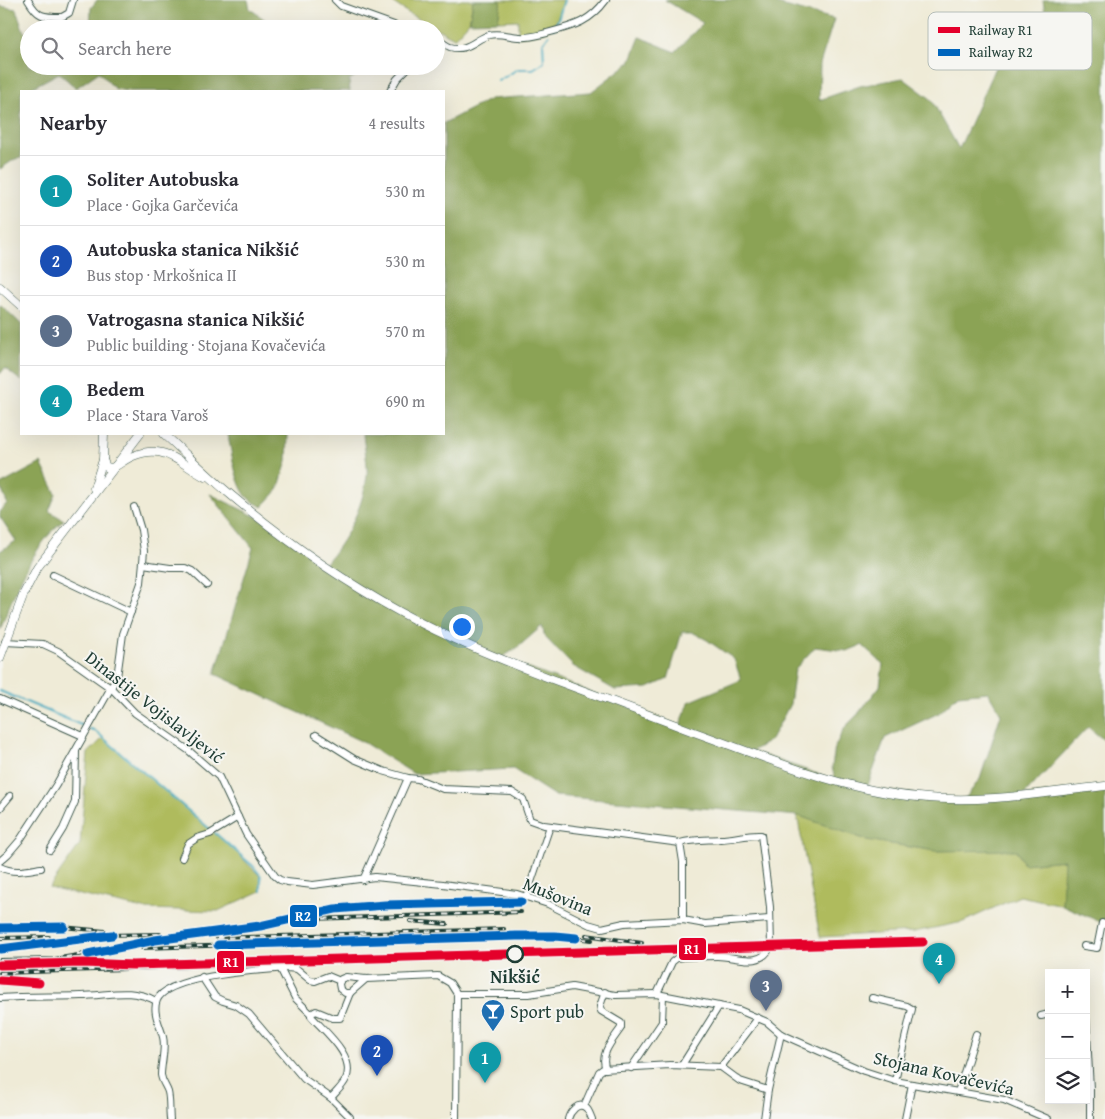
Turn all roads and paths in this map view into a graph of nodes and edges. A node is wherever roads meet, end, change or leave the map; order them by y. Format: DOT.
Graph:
graph roads {
  1 [pos="28,0"];
  2 [pos="73,0"];
  3 [pos="335,0"];
  4 [pos="606,0"];
  5 [pos="382,20"];
  6 [pos="445,44"];
  7 [pos="401,75"];
  8 [pos="391,90"];
  9 [pos="0,287"];
  10 [pos="20,305"];
  11 [pos="104,435"];
  12 [pos="139,435"];
  13 [pos="165,435"];
  14 [pos="103,460"];
  15 [pos="114,468"];
  16 [pos="217,482"];
  17 [pos="84,507"];
  18 [pos="134,507"];
  19 [pos="143,564"];
  20 [pos="54,574"];
  21 [pos="207,585"];
  22 [pos="131,612"];
  23 [pos="5,642"];
  24 [pos="0,657"];
  25 [pos="112,689"];
  26 [pos="0,699"];
  27 [pos="84,735"];
  28 [pos="316,735"];
  29 [pos="76,750"];
  30 [pos="408,778"];
  31 [pos="1105,786"];
  32 [pos="10,796"];
  33 [pos="0,808"];
  34 [pos="238,817"];
  35 [pos="550,826"];
  36 [pos="680,842"];
  37 [pos="50,850"];
  38 [pos="182,858"];
  39 [pos="0,861"];
  40 [pos="0,867"];
  41 [pos="41,868"];
  42 [pos="363,880"];
  43 [pos="526,897"];
  44 [pos="769,919"];
  45 [pos="683,920"];
  46 [pos="1105,924"];
  47 [pos="1084,946"];
  48 [pos="280,968"];
  49 [pos="202,977"];
  50 [pos="366,979"];
  51 [pos="340,982"];
  52 [pos="605,992"];
  53 [pos="350,993"];
  54 [pos="457,994"];
  55 [pos="660,995"];
  56 [pos="0,998"];
  57 [pos="872,998"];
  58 [pos="156,1001"];
  59 [pos="719,1006"];
  60 [pos="311,1014"];
  61 [pos="1045,1015"];
  62 [pos="1041,1016"];
  63 [pos="758,1018"];
  64 [pos="781,1034"];
  65 [pos="976,1034"];
  66 [pos="1088,1059"];
  67 [pos="682,1065"];
  68 [pos="721,1067"];
  69 [pos="631,1068"];
  70 [pos="606,1069"];
  71 [pos="896,1081"];
  72 [pos="912,1084"];
  73 [pos="768,1090"];
  74 [pos="958,1092"];
  75 [pos="331,1098"];
  76 [pos="584,1106"];
  77 [pos="170,1119"];
  78 [pos="350,1119"];
  79 [pos="456,1119"];
  80 [pos="568,1119"];
  81 [pos="592,1119"];
  82 [pos="764,1119"];
  83 [pos="905,1119"];
  84 [pos="1048,1119"];
  85 [pos="1090,1119"];
  1 -- 2 [label="street"];
  3 -- 5 [label="street"];
  4 -- 6 [label="street"];
  7 -- 8 [label="street"];
  9 -- 10 [label="main road"];
  11 -- 14 [label="main road"];
  12 -- 15 [label="main road"];
  13 -- 16 [label="main road"];
  14 -- 15 [label="main road"];
  14 -- 17 [label="main road"];
  15 -- 16 [label="main road"];
  15 -- 17 [label="main road"];
  16 -- 31 [label="main road"];
  17 -- 23 [label="main road"];
  18 -- 19 [label="street"];
  19 -- 21 [label="street"];
  19 -- 22 [label="street"];
  20 -- 22 [label="street"];
  22 -- 25 [label="street"];
  23 -- 24 [label="main road"];
  23 -- 25 [label="street, Dinastije Vojislavljević"];
  25 -- 27 [label="street"];
  25 -- 34 [label="street, Dinastije Vojislavljević"];
  26 -- 27 [label="street"];
  27 -- 29 [label="street"];
  28 -- 30 [label="street"];
  29 -- 37 [label="street"];
  29 -- 39 [label="street"];
  30 -- 35 [label="street"];
  30 -- 42 [label="street"];
  32 -- 33 [label="street"];
  34 -- 38 [label="street"];
  34 -- 42 [label="street, Dinastije Vojislavljević"];
  35 -- 36 [label="street"];
  35 -- 43 [label="street"];
  36 -- 44 [label="street"];
  36 -- 45 [label="street"];
  40 -- 41 [label="street"];
  42 -- 43 [label="street, Mušovina"];
  43 -- 45 [label="street, Mušovina"];
  44 -- 45 [label="street"];
  44 -- 55 [label="street"];
  46 -- 47 [label="street"];
  48 -- 49 [label="street"];
  48 -- 51 [label="street"];
  48 -- 60 [label="street"];
  49 -- 58 [label="street"];
  49 -- 75 [label="street"];
  50 -- 51 [label="street"];
  50 -- 53 [label="street"];
  50 -- 54 [label="street"];
  51 -- 53 [label="street"];
  52 -- 54 [label="street, Stojana Kovačevića"];
  52 -- 55 [label="street, Stojana Kovačevića"];
  52 -- 70 [label="street"];
  53 -- 60 [label="street"];
  54 -- 79 [label="street"];
  55 -- 59 [label="street, Stojana Kovačevića"];
  55 -- 69 [label="street"];
  56 -- 58 [label="street"];
  57 -- 71 [label="street"];
  58 -- 77 [label="street"];
  59 -- 63 [label="street, Stojana Kovačevića"];
  59 -- 67 [label="street"];
  60 -- 75 [label="street"];
  61 -- 62 [label="street"];
  63 -- 64 [label="street, Stojana Kovačevića"];
  63 -- 68 [label="street"];
  64 -- 71 [label="street, Stojana Kovačevića"];
  64 -- 73 [label="street"];
  65 -- 74 [label="street"];
  66 -- 85 [label="street"];
  67 -- 68 [label="street"];
  67 -- 69 [label="street"];
  68 -- 73 [label="street"];
  69 -- 70 [label="street"];
  70 -- 76 [label="street"];
  71 -- 72 [label="street, Stojana Kovačevića"];
  72 -- 74 [label="street, Stojana Kovačevića"];
  72 -- 83 [label="street"];
  73 -- 82 [label="street"];
  74 -- 84 [label="street, Stojana Kovačevića"];
  75 -- 78 [label="street"];
  76 -- 80 [label="street"];
  76 -- 81 [label="street"];
}
